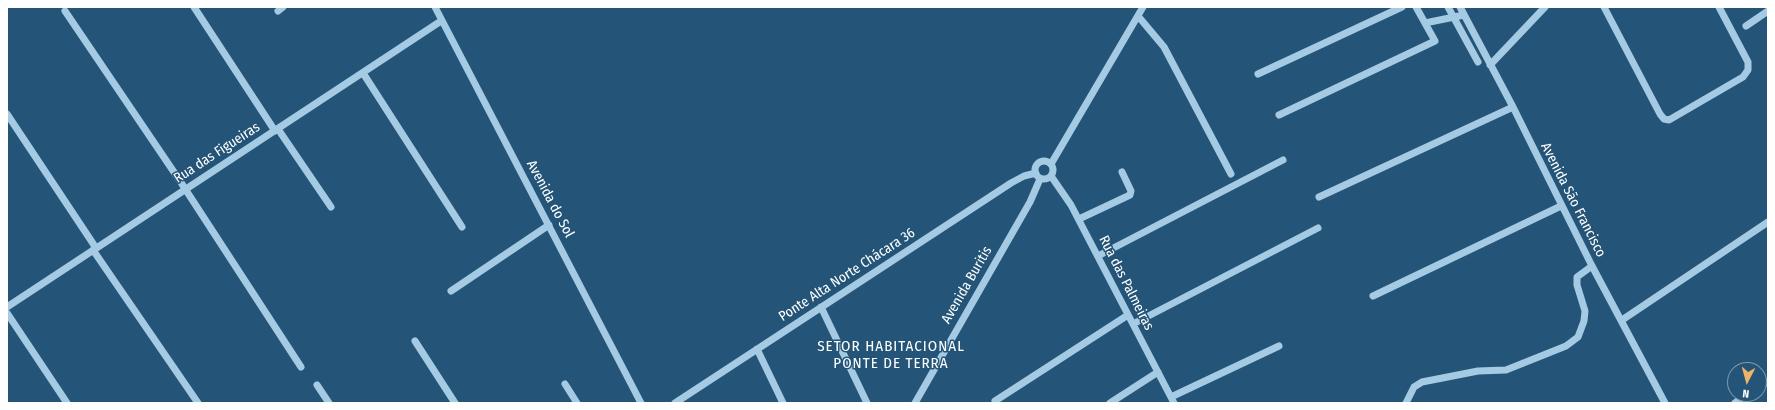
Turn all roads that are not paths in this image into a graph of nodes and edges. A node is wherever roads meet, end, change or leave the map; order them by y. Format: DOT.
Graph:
graph roads {
  1 [pos="194,7"];
  2 [pos="435,7"];
  3 [pos="1143,7"];
  4 [pos="1402,7"];
  5 [pos="1416,7"];
  6 [pos="1448,7"];
  7 [pos="1460,7"];
  8 [pos="1545,7"];
  9 [pos="1604,7"];
  10 [pos="1719,7"];
  11 [pos="65,11"];
  12 [pos="1768,11"];
  13 [pos="1464,15"];
  14 [pos="1138,16"];
  15 [pos="1452,17"];
  16 [pos="442,21"];
  17 [pos="1424,23"];
  18 [pos="1746,26"];
  19 [pos="1478,62"];
  20 [pos="1490,65"];
  21 [pos="363,73"];
  22 [pos="1258,74"];
  23 [pos="1513,107"];
  24 [pos="7,114"];
  25 [pos="1279,115"];
  26 [pos="277,130"];
  27 [pos="1283,160"];
  28 [pos="1051,164"];
  29 [pos="1122,172"];
  30 [pos="1231,174"];
  31 [pos="1038,176"];
  32 [pos="1052,176"];
  33 [pos="186,190"];
  34 [pos="1319,197"];
  35 [pos="1561,206"];
  36 [pos="331,207"];
  37 [pos="1079,219"];
  38 [pos="1768,222"];
  39 [pos="549,225"];
  40 [pos="462,227"];
  41 [pos="1318,228"];
  42 [pos="95,249"];
  43 [pos="1098,256"];
  44 [pos="1592,266"];
  45 [pos="451,291"];
  46 [pos="1373,296"];
  47 [pos="7,307"];
  48 [pos="821,308"];
  49 [pos="7,312"];
  50 [pos="1128,315"];
  51 [pos="1622,320"];
  52 [pos="1133,324"];
  53 [pos="415,341"];
  54 [pos="1279,346"];
  55 [pos="757,349"];
  56 [pos="301,367"];
  57 [pos="1158,372"];
  58 [pos="565,384"];
  59 [pos="317,385"];
  60 [pos="686,400"];
  61 [pos="1172,400"];
  62 [pos="995,401"];
  63 [pos="67,403"];
  64 [pos="198,403"];
  65 [pos="329,403"];
  66 [pos="455,403"];
  67 [pos="578,403"];
  68 [pos="641,403"];
  69 [pos="674,403"];
  70 [pos="783,403"];
  71 [pos="867,403"];
  72 [pos="915,403"];
  73 [pos="1110,403"];
  74 [pos="1406,403"];
  75 [pos="1665,403"];
  1 -- 26 [label="street"];
  2 -- 16 [label="street, Avenida do Sol"];
  3 -- 14 [label="street"];
  4 -- 22 [label="street"];
  5 -- 17 [label="street"];
  6 -- 15 [label="street"];
  7 -- 13 [label="street, Avenida São Francisco"];
  8 -- 20 [label="street"];
  9 -- 10 [label="street"];
  11 -- 33 [label="street"];
  12 -- 18 [label="street"];
  13 -- 15 [label="street"];
  13 -- 20 [label="street, Avenida São Francisco"];
  14 -- 28 [label="street"];
  14 -- 30 [label="street"];
  15 -- 17 [label="street"];
  15 -- 19 [label="street"];
  16 -- 21 [label="street, Rua das Figueiras"];
  16 -- 39 [label="street, Avenida do Sol"];
  17 -- 25 [label="street"];
  20 -- 23 [label="street, Avenida São Francisco"];
  21 -- 26 [label="street, Rua das Figueiras"];
  21 -- 40 [label="street"];
  23 -- 34 [label="street"];
  23 -- 35 [label="street, Avenida São Francisco"];
  24 -- 42 [label="street"];
  26 -- 33 [label="street, Rua das Figueiras"];
  26 -- 36 [label="street"];
  27 -- 43 [label="street"];
  28 -- 31 [label="street"];
  28 -- 32 [label="street"];
  29 -- 37 [label="street"];
  31 -- 32 [label="street"];
  31 -- 48 [label="street, Ponte Alta Norte Chácara 36"];
  31 -- 72 [label="street, Avenida Buritis"];
  32 -- 37 [label="street, Rua das Palmeiras"];
  33 -- 42 [label="street, Rua das Figueiras"];
  33 -- 56 [label="street"];
  35 -- 44 [label="street, Avenida São Francisco"];
  35 -- 46 [label="street"];
  37 -- 43 [label="street, Rua das Palmeiras"];
  38 -- 51 [label="street"];
  39 -- 45 [label="street"];
  39 -- 68 [label="street, Avenida do Sol"];
  41 -- 52 [label="street"];
  42 -- 47 [label="street, Rua das Figueiras"];
  42 -- 64 [label="street"];
  43 -- 50 [label="street, Rua das Palmeiras"];
  44 -- 51 [label="street, Avenida São Francisco"];
  44 -- 74 [label="street"];
  48 -- 55 [label="street, Ponte Alta Norte Chácara 36"];
  48 -- 71 [label="street"];
  49 -- 63 [label="street"];
  50 -- 52 [label="street, Rua das Palmeiras"];
  50 -- 62 [label="street"];
  51 -- 75 [label="street, Avenida São Francisco"];
  52 -- 57 [label="street, Rua das Palmeiras"];
  53 -- 66 [label="street"];
  54 -- 61 [label="street"];
  55 -- 60 [label="street, Ponte Alta Norte Chácara 36"];
  55 -- 70 [label="street"];
  57 -- 61 [label="street, Rua das Palmeiras"];
  57 -- 73 [label="street"];
  58 -- 67 [label="street"];
  59 -- 65 [label="street"];
  60 -- 69 [label="street, Ponte Alta Norte Chácara 36"];
}
